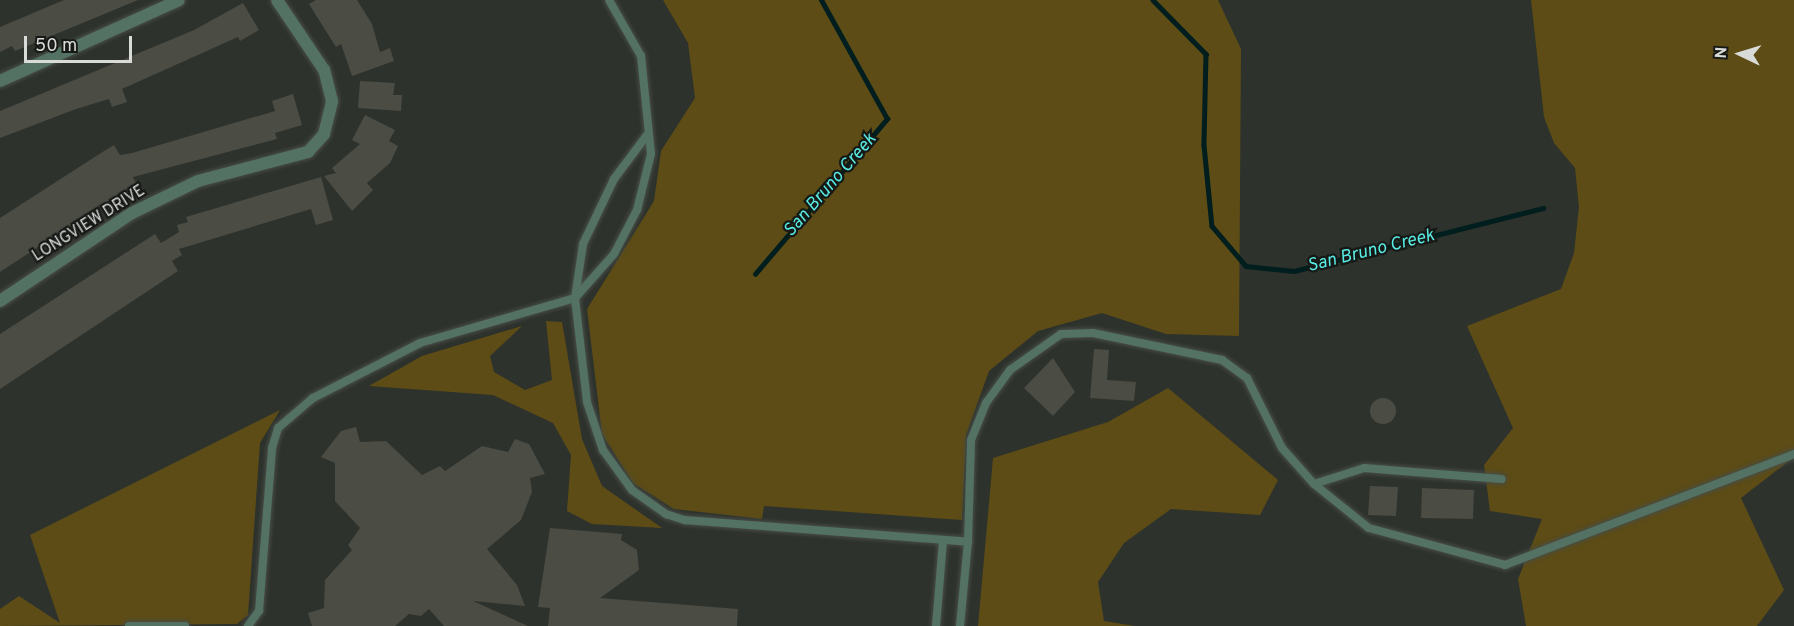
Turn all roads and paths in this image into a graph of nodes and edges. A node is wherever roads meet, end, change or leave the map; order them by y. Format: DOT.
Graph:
graph roads {
  1 [pos="179,0"];
  2 [pos="277,0"];
  3 [pos="609,0"];
  4 [pos="0,81"];
  5 [pos="647,135"];
  6 [pos="575,298"];
  7 [pos="0,301"];
  8 [pos="1794,454"];
  9 [pos="1502,479"];
  10 [pos="1314,484"];
  11 [pos="943,540"];
  12 [pos="968,542"];
  13 [pos="255,624"];
  14 [pos="129,626"];
  15 [pos="185,626"];
  16 [pos="936,626"];
  17 [pos="960,626"];
  1 -- 4 [label="street"];
  2 -- 7 [label="street, LONGVIEW DRIVE"];
  3 -- 5 [label="lane"];
  5 -- 6 [label="lane"];
  5 -- 6 [label="lane"];
  6 -- 11 [label="lane"];
  6 -- 13 [label="lane"];
  8 -- 10 [label="lane"];
  9 -- 10 [label="lane"];
  10 -- 12 [label="lane"];
  11 -- 12 [label="lane"];
  11 -- 16 [label="lane"];
  12 -- 17 [label="lane"];
  14 -- 15 [label="lane"];
}
